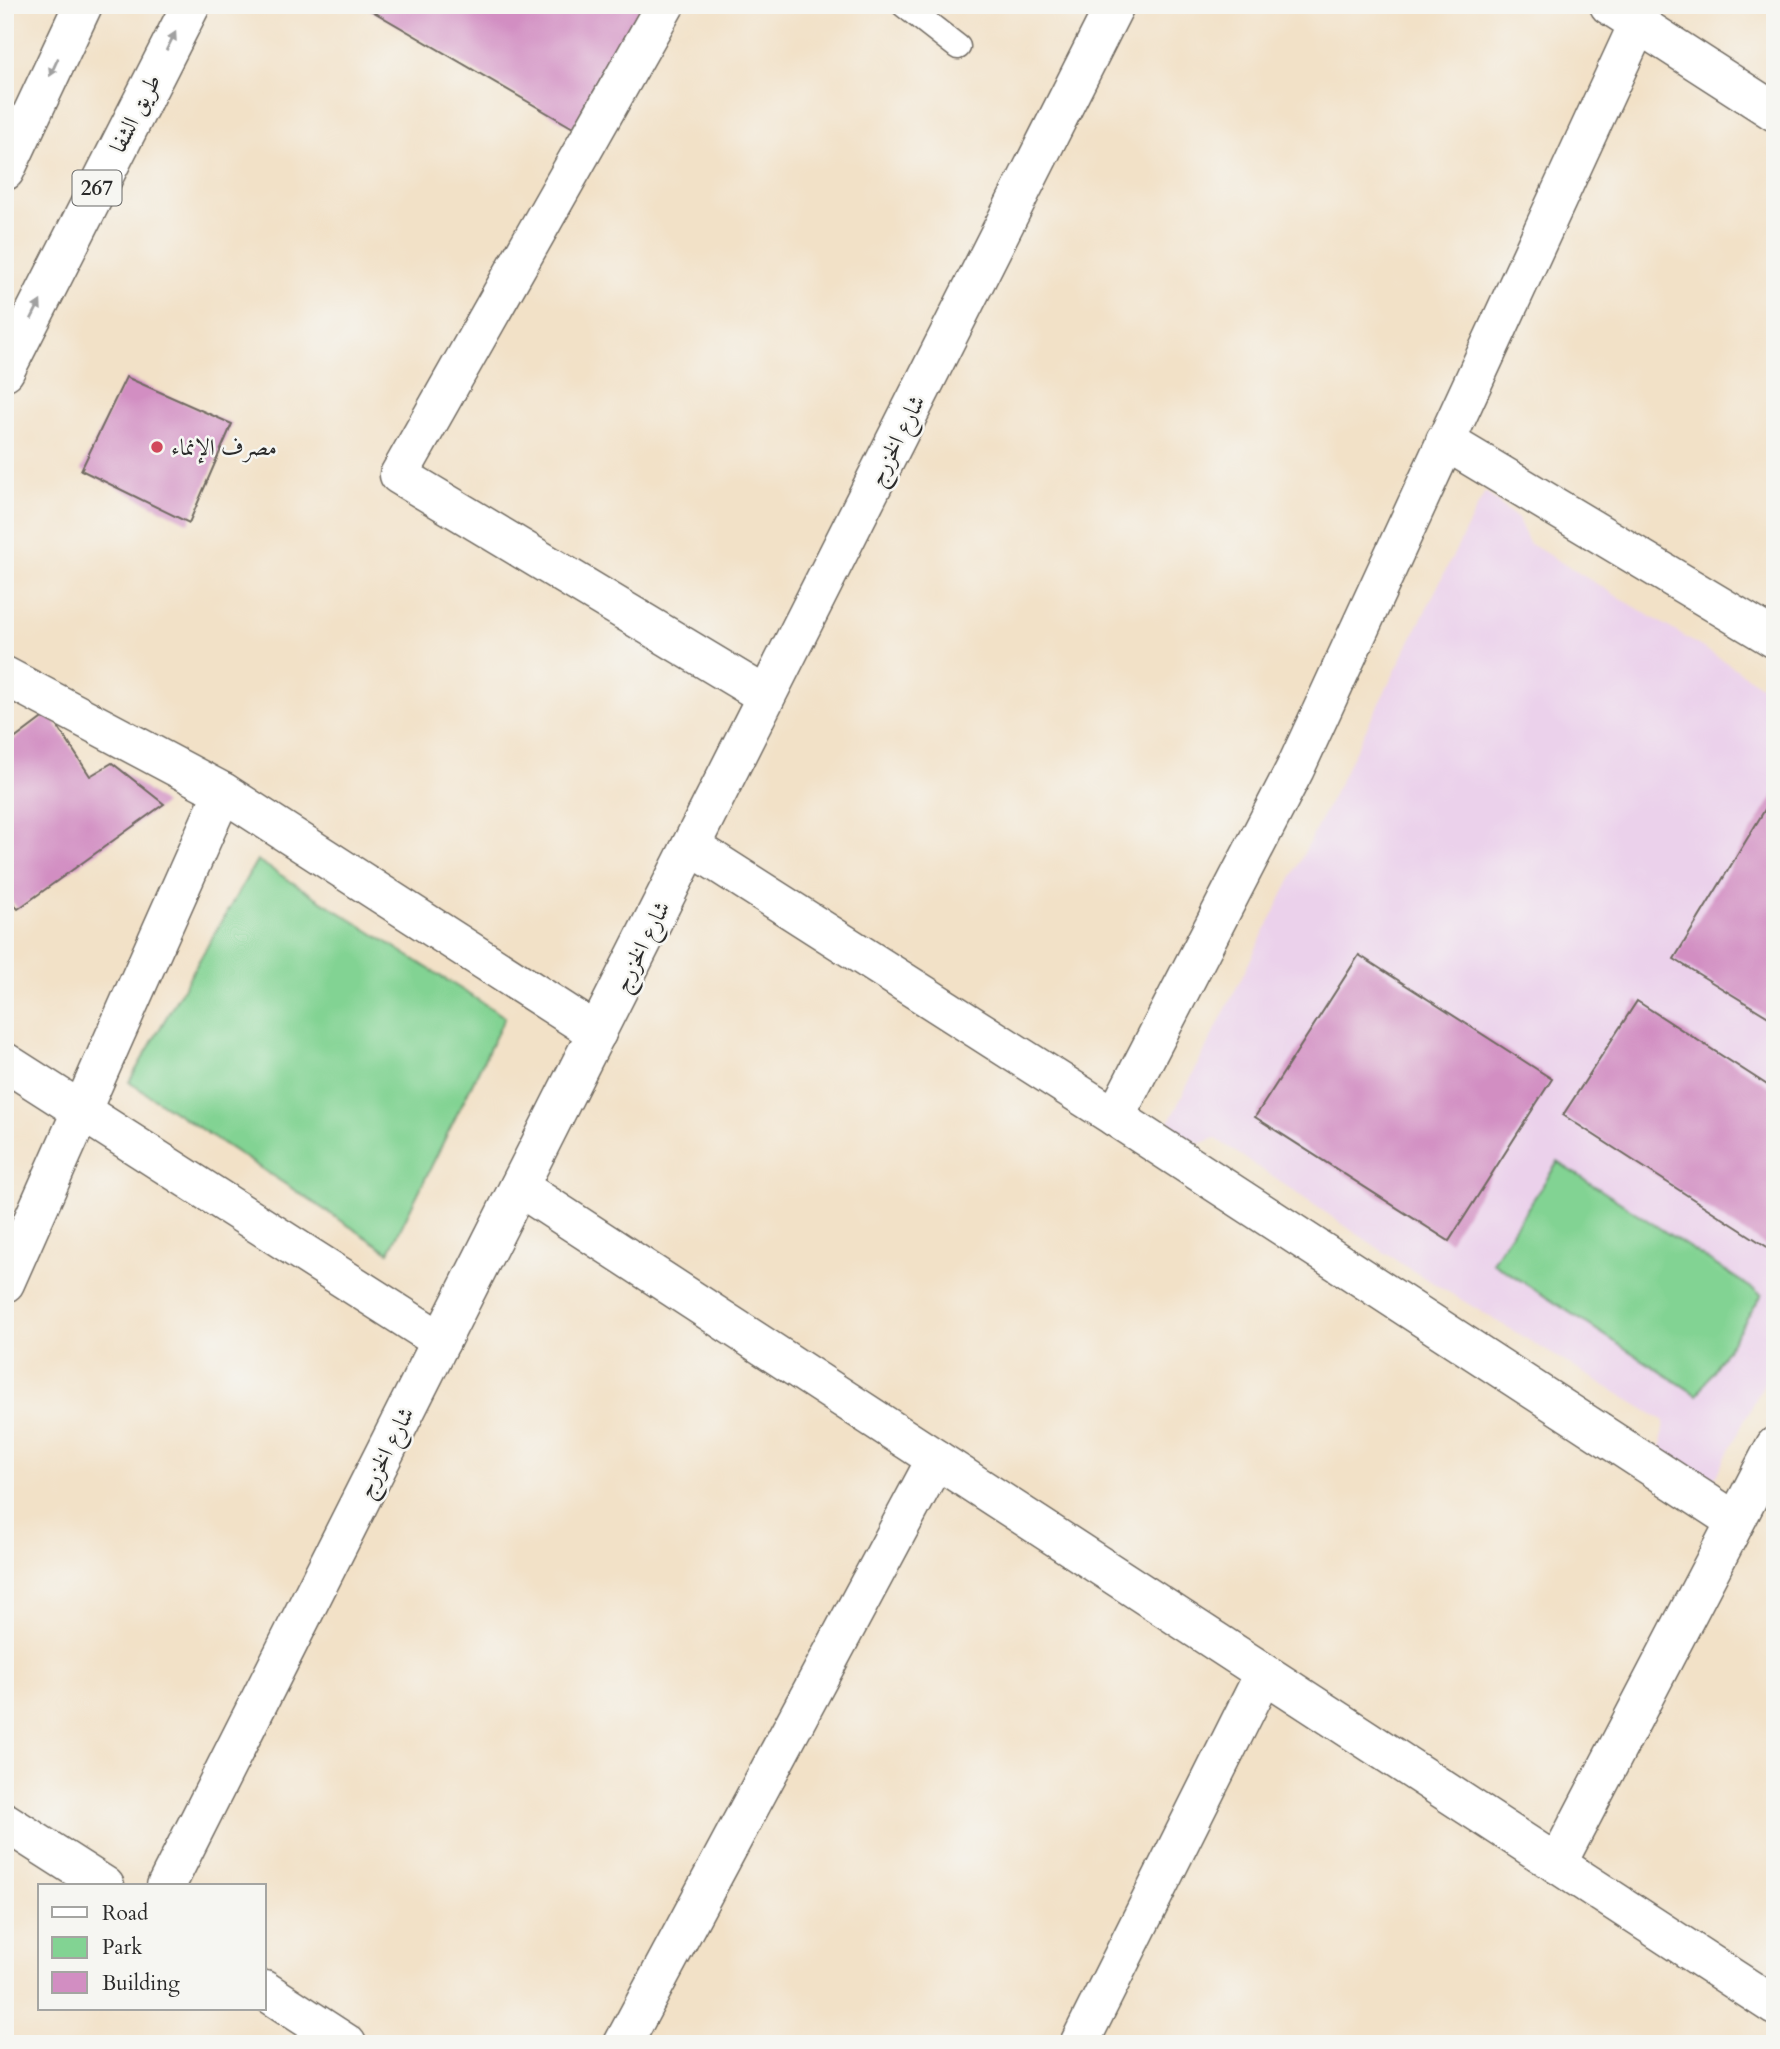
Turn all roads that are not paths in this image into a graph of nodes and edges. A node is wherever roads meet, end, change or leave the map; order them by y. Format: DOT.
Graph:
graph roads {
  1 [pos="83,5"];
  2 [pos="191,5"];
  3 [pos="665,5"];
  4 [pos="904,5"];
  5 [pos="1115,5"];
  6 [pos="1623,14"];
  7 [pos="958,47"];
  8 [pos="1775,111"];
  9 [pos="5,171"];
  10 [pos="5,371"];
  11 [pos="1445,441"];
  12 [pos="1775,639"];
  13 [pos="5,676"];
  14 [pos="766,696"];
  15 [pos="223,792"];
  16 [pos="691,846"];
  17 [pos="597,1033"];
  18 [pos="5,1062"];
  19 [pos="82,1111"];
  20 [pos="1115,1117"];
  21 [pos="519,1188"];
  22 [pos="5,1283"];
  23 [pos="441,1341"];
  24 [pos="1775,1446"];
  25 [pos="936,1459"];
  26 [pos="1735,1521"];
  27 [pos="1264,1674"];
  28 [pos="5,1822"];
  29 [pos="1557,1864"];
  30 [pos="102,1884"];
  31 [pos="167,1884"];
  32 [pos="266,1991"];
  33 [pos="1775,2006"];
  34 [pos="1084,2042"];
  35 [pos="347,2044"];
  36 [pos="623,2044"];
  1 -- 9 [label="street, one-way"];
  10 -- 2 [label="street, طريق الشفا / 267, one-way"];
  3 -- 14 [label="street"];
  4 -- 7 [label="lane"];
  5 -- 14 [label="street, شارع الخزرج"];
  6 -- 8 [label="street"];
  6 -- 11 [label="street"];
  11 -- 12 [label="street"];
  11 -- 20 [label="street"];
  13 -- 15 [label="street"];
  14 -- 16 [label="street, شارع الخزرج"];
  15 -- 17 [label="street"];
  15 -- 19 [label="street"];
  16 -- 17 [label="street, شارع الخزرج"];
  16 -- 20 [label="street"];
  17 -- 21 [label="street, شارع الخزرج"];
  18 -- 19 [label="street"];
  19 -- 22 [label="street"];
  19 -- 23 [label="street"];
  20 -- 26 [label="street"];
  21 -- 23 [label="street, شارع الخزرج"];
  21 -- 25 [label="street"];
  23 -- 31 [label="street, شارع الخزرج"];
  24 -- 26 [label="street"];
  25 -- 27 [label="street"];
  25 -- 36 [label="street"];
  26 -- 29 [label="street"];
  27 -- 29 [label="street"];
  27 -- 34 [label="street"];
  28 -- 30 [label="street"];
  29 -- 33 [label="street"];
  32 -- 35 [label="street"];
}
